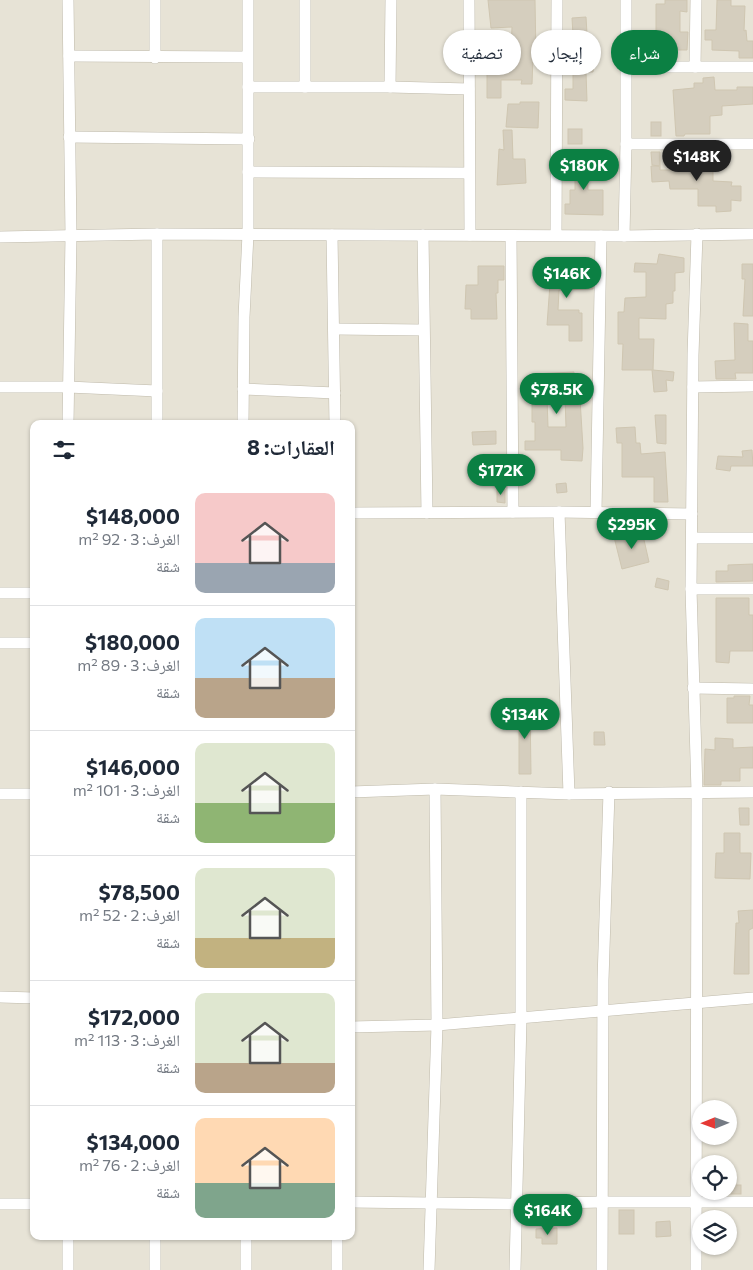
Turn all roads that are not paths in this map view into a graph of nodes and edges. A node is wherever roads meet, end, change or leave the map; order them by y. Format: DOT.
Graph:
graph roads {
  1 [pos="68,0"];
  2 [pos="155,0"];
  3 [pos="248,0"];
  4 [pos="305,0"];
  5 [pos="391,0"];
  6 [pos="469,0"];
  7 [pos="557,0"];
  8 [pos="626,0"];
  9 [pos="696,0"];
  10 [pos="626,30"];
  11 [pos="68,56"];
  12 [pos="247,57"];
  13 [pos="155,58"];
  14 [pos="678,67"];
  15 [pos="695,67"];
  16 [pos="753,67"];
  17 [pos="626,75"];
  18 [pos="305,87"];
  19 [pos="390,87"];
  20 [pos="248,88"];
  21 [pos="469,89"];
  22 [pos="69,137"];
  23 [pos="249,139"];
  24 [pos="626,144"];
  25 [pos="753,144"];
  26 [pos="248,172"];
  27 [pos="470,173"];
  28 [pos="157,234"];
  29 [pos="248,234"];
  30 [pos="697,234"];
  31 [pos="753,234"];
  32 [pos="332,235"];
  33 [pos="423,235"];
  34 [pos="470,235"];
  35 [pos="556,235"];
  36 [pos="71,236"];
  37 [pos="511,236"];
  38 [pos="601,236"];
  39 [pos="624,236"];
  40 [pos="0,237"];
  41 [pos="334,329"];
  42 [pos="424,330"];
  43 [pos="753,386"];
  44 [pos="0,387"];
  45 [pos="68,387"];
  46 [pos="692,387"];
  47 [pos="243,389"];
  48 [pos="157,391"];
  49 [pos="335,393"];
  50 [pos="68,420"];
  51 [pos="157,420"];
  52 [pos="243,420"];
  53 [pos="335,420"];
  54 [pos="513,512"];
  55 [pos="559,512"];
  56 [pos="596,512"];
  57 [pos="355,513"];
  58 [pos="427,513"];
  59 [pos="692,514"];
  60 [pos="693,538"];
  61 [pos="753,538"];
  62 [pos="691,589"];
  63 [pos="753,589"];
  64 [pos="0,593"];
  65 [pos="30,593"];
  66 [pos="0,643"];
  67 [pos="30,643"];
  68 [pos="693,688"];
  69 [pos="753,689"];
  70 [pos="435,790"];
  71 [pos="355,792"];
  72 [pos="521,792"];
  73 [pos="609,792"];
  74 [pos="696,792"];
  75 [pos="753,792"];
  76 [pos="0,794"];
  77 [pos="30,794"];
  78 [pos="569,794"];
  79 [pos="0,997"];
  80 [pos="30,998"];
  81 [pos="753,998"];
  82 [pos="696,1003"];
  83 [pos="604,1010"];
  84 [pos="521,1018"];
  85 [pos="437,1025"];
  86 [pos="355,1027"];
  87 [pos="355,1202"];
  88 [pos="431,1202"];
  89 [pos="601,1202"];
  90 [pos="695,1202"];
  91 [pos="753,1202"];
  92 [pos="0,1204"];
  93 [pos="30,1204"];
  94 [pos="516,1204"];
  95 [pos="68,1240"];
  96 [pos="155,1240"];
  97 [pos="246,1240"];
  98 [pos="337,1240"];
  99 [pos="68,1270"];
  100 [pos="155,1270"];
  101 [pos="246,1270"];
  102 [pos="337,1270"];
  103 [pos="429,1270"];
  104 [pos="515,1270"];
  105 [pos="602,1270"];
  106 [pos="696,1270"];
  1 -- 11 [label="street"];
  2 -- 13 [label="street"];
  3 -- 12 [label="street"];
  4 -- 18 [label="street"];
  5 -- 19 [label="street"];
  6 -- 21 [label="street"];
  7 -- 35 [label="street"];
  8 -- 10 [label="street"];
  9 -- 15 [label="street"];
  11 -- 13 [label="street"];
  11 -- 22 [label="street"];
  12 -- 13 [label="street"];
  12 -- 20 [label="street"];
  14 -- 15 [label="street"];
  15 -- 16 [label="street"];
  17 -- 24 [label="street"];
  18 -- 19 [label="street"];
  18 -- 20 [label="street"];
  19 -- 21 [label="street"];
  20 -- 23 [label="street"];
  21 -- 27 [label="street"];
  22 -- 23 [label="street"];
  22 -- 36 [label="street"];
  23 -- 26 [label="street"];
  24 -- 25 [label="street"];
  24 -- 39 [label="street"];
  26 -- 27 [label="street"];
  26 -- 29 [label="street"];
  27 -- 34 [label="street"];
  28 -- 29 [label="street"];
  28 -- 36 [label="street"];
  28 -- 48 [label="street"];
  29 -- 32 [label="street"];
  29 -- 47 [label="street"];
  30 -- 31 [label="street"];
  30 -- 39 [label="street"];
  30 -- 46 [label="street"];
  32 -- 33 [label="street"];
  32 -- 41 [label="street"];
  33 -- 34 [label="street"];
  33 -- 42 [label="street"];
  34 -- 37 [label="street"];
  35 -- 37 [label="street"];
  35 -- 38 [label="street"];
  36 -- 40 [label="street"];
  36 -- 45 [label="street"];
  37 -- 54 [label="street"];
  38 -- 39 [label="street"];
  38 -- 56 [label="street"];
  41 -- 42 [label="street"];
  41 -- 49 [label="street"];
  42 -- 58 [label="street"];
  43 -- 46 [label="street"];
  44 -- 45 [label="street"];
  45 -- 48 [label="street"];
  45 -- 50 [label="street"];
  46 -- 59 [label="street"];
  47 -- 49 [label="street"];
  47 -- 52 [label="street"];
  48 -- 51 [label="street"];
  49 -- 53 [label="street"];
  54 -- 55 [label="street"];
  54 -- 58 [label="street"];
  55 -- 56 [label="street"];
  55 -- 78 [label="street"];
  56 -- 59 [label="street"];
  57 -- 58 [label="street"];
  59 -- 60 [label="street"];
  60 -- 61 [label="street"];
  60 -- 62 [label="street"];
  62 -- 63 [label="street"];
  62 -- 68 [label="street"];
  64 -- 65 [label="street"];
  66 -- 67 [label="street"];
  68 -- 69 [label="street"];
  68 -- 74 [label="street"];
  70 -- 71 [label="street"];
  70 -- 72 [label="street"];
  70 -- 85 [label="street"];
  72 -- 78 [label="street"];
  72 -- 84 [label="street"];
  73 -- 74 [label="street"];
  73 -- 78 [label="street"];
  73 -- 83 [label="street"];
  74 -- 75 [label="street"];
  74 -- 82 [label="street"];
  76 -- 77 [label="street"];
  79 -- 80 [label="street"];
  81 -- 82 [label="street"];
  82 -- 83 [label="street"];
  82 -- 90 [label="street"];
  83 -- 84 [label="street"];
  83 -- 89 [label="street"];
  84 -- 85 [label="street"];
  84 -- 94 [label="street"];
  85 -- 86 [label="street"];
  85 -- 88 [label="street"];
  87 -- 88 [label="street"];
  88 -- 94 [label="street"];
  88 -- 103 [label="street"];
  89 -- 90 [label="street"];
  89 -- 94 [label="street"];
  89 -- 105 [label="street"];
  90 -- 91 [label="street"];
  90 -- 106 [label="street"];
  92 -- 93 [label="street"];
  94 -- 104 [label="street"];
  95 -- 99 [label="street"];
  96 -- 100 [label="street"];
  97 -- 101 [label="street"];
  98 -- 102 [label="street"];
}
